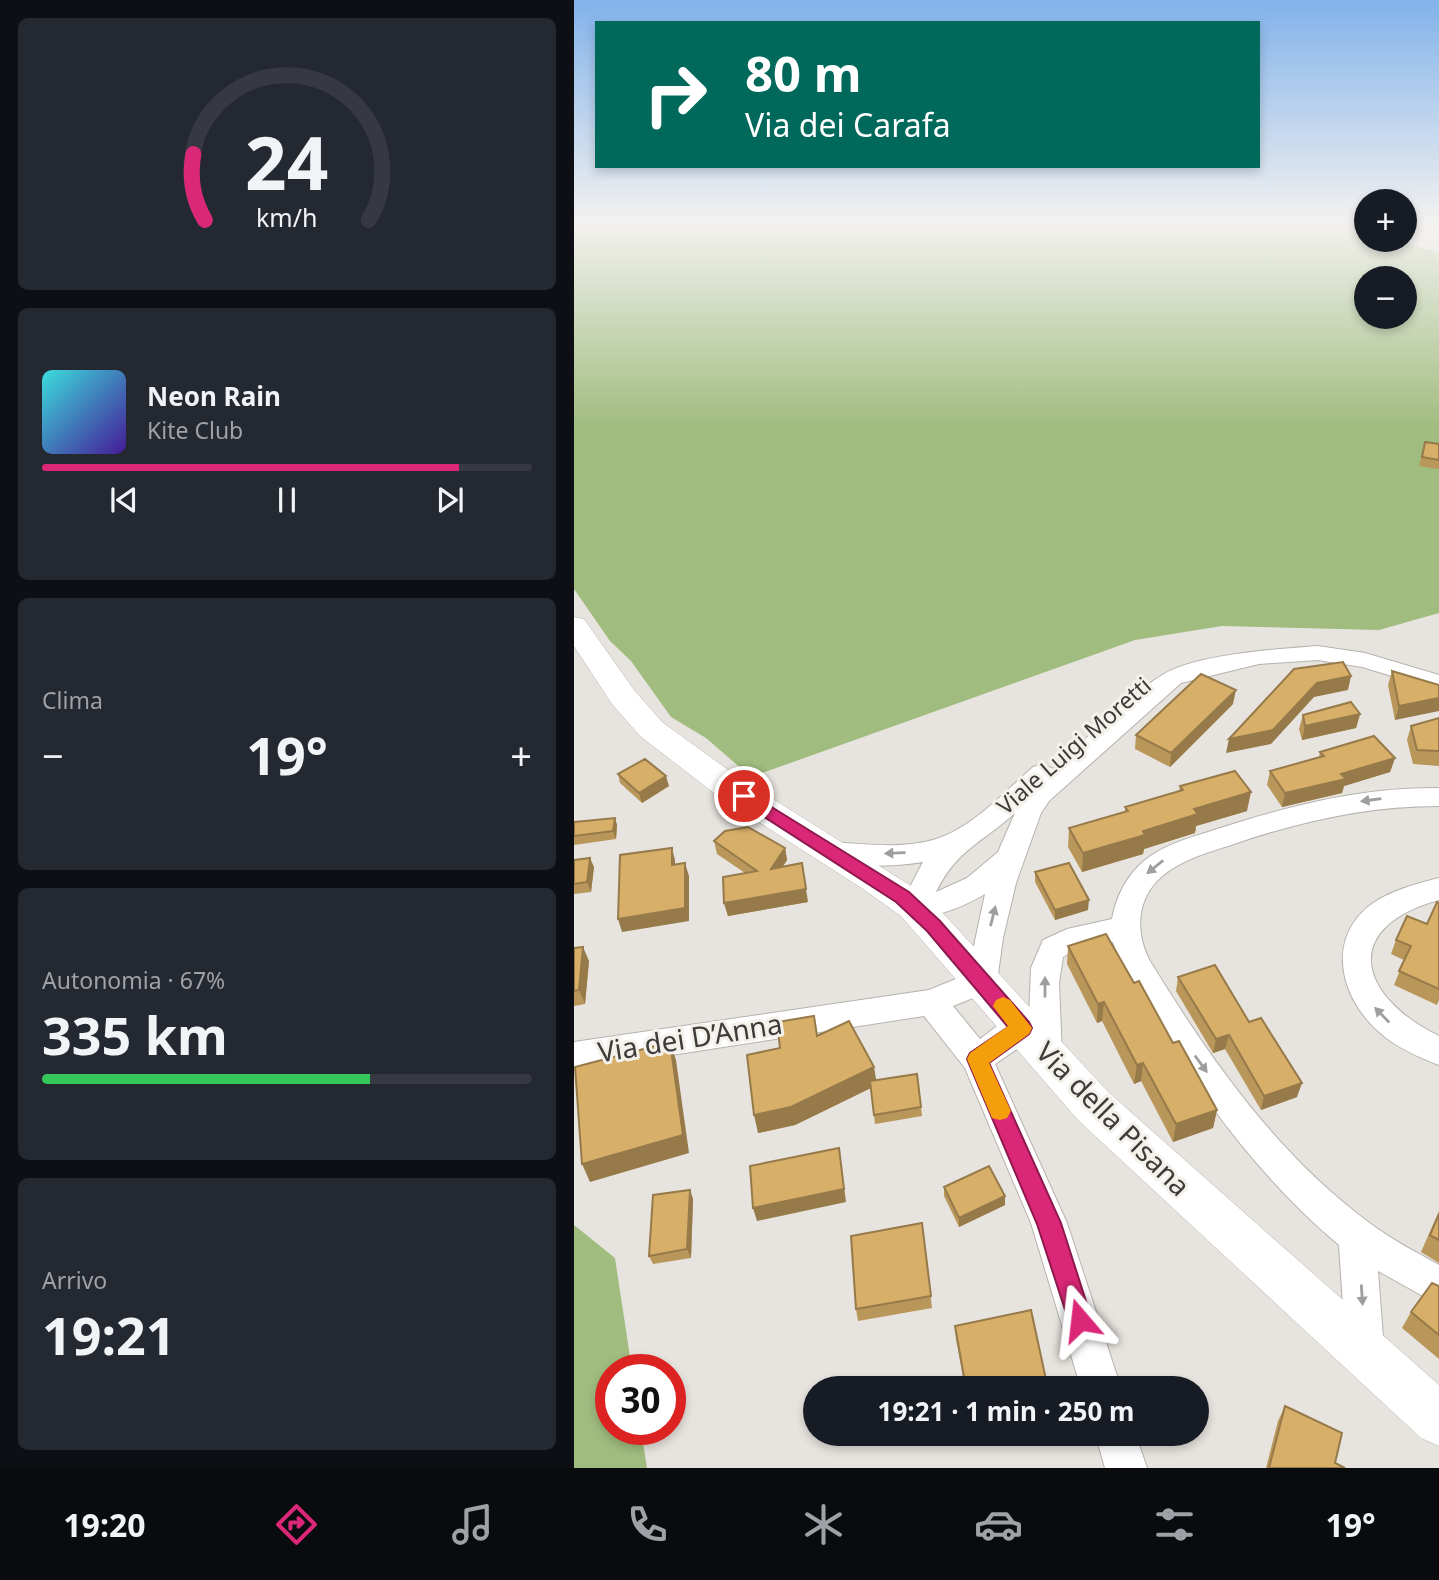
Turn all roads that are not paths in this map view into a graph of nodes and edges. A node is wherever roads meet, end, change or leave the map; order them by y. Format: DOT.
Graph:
graph roads {
  1 [pos="574,625"];
  2 [pos="1353,643"];
  3 [pos="1240,660"];
  4 [pos="1439,673"];
  5 [pos="1439,683"];
  6 [pos="1439,797"];
  7 [pos="957,841"];
  8 [pos="831,852"];
  9 [pos="1013,853"];
  10 [pos="1439,889"];
  11 [pos="914,906"];
  12 [pos="1126,927"];
  13 [pos="982,981"];
  14 [pos="931,1002"];
  15 [pos="1034,1042"];
  16 [pos="1439,1051"];
  17 [pos="574,1056"];
  18 [pos="977,1059"];
  19 [pos="1357,1237"];
  20 [pos="1439,1286"];
  21 [pos="1365,1353"];
  22 [pos="1097,1376"];
  23 [pos="1439,1420"];
  24 [pos="1119,1446"];
  25 [pos="1126,1468"];
  1 -- 8 [label="main road, Via della Pisana"];
  2 -- 3 [label="street"];
  2 -- 4 [label="street, Viale Luigi Moretti"];
  2 -- 7 [label="street, Viale Luigi Moretti"];
  3 -- 5 [label="street, Viale Luigi Moretti"];
  3 -- 9 [label="street, Viale Luigi Moretti"];
  6 -- 12 [label="street, one-way"];
  7 -- 8 [label="street, Viale Luigi Moretti, one-way"];
  7 -- 11 [label="street, Viale Luigi Moretti"];
  8 -- 11 [label="main road, Via della Pisana"];
  9 -- 11 [label="street, Viale Luigi Moretti"];
  13 -- 9 [label="street, Viale Luigi Moretti, one-way"];
  16 -- 10 [label="street, one-way"];
  11 -- 13 [label="main road, Via della Pisana"];
  15 -- 12 [label="street, one-way"];
  12 -- 19 [label="street, one-way"];
  13 -- 14 [label="street, Via dei D’Anna"];
  13 -- 15 [label="main road, Via della Pisana"];
  14 -- 17 [label="street, Via dei D’Anna"];
  14 -- 18 [label="street"];
  15 -- 18 [label="street"];
  15 -- 21 [label="main road, Via della Pisana"];
  18 -- 22 [label="street"];
  19 -- 20 [label="street"];
  19 -- 21 [label="street, one-way"];
  21 -- 23 [label="main road, Via della Pisana"];
  24 -- 25 [label="street"];
}
